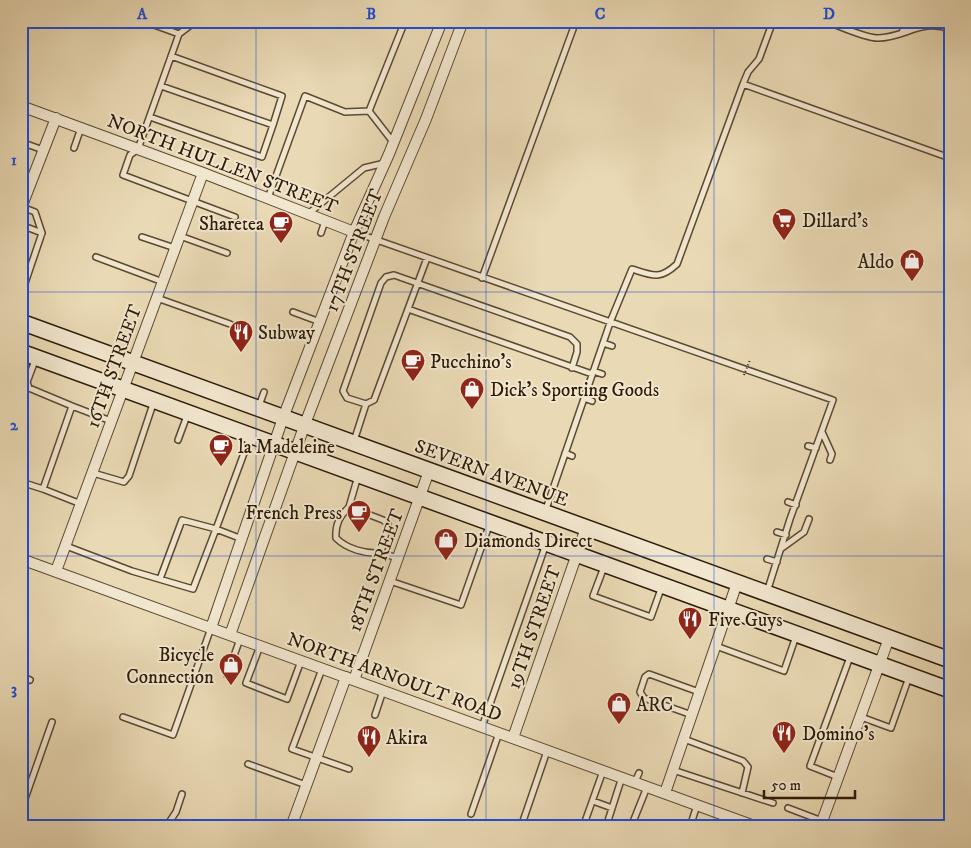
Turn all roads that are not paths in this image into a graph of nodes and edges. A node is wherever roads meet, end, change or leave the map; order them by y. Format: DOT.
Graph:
graph roads {
  1 [pos="143,21"];
  2 [pos="196,21"];
  3 [pos="405,21"];
  4 [pos="442,21"];
  5 [pos="463,21"];
  6 [pos="576,21"];
  7 [pos="773,21"];
  8 [pos="826,21"];
  9 [pos="906,21"];
  10 [pos="950,29"];
  11 [pos="902,33"];
  12 [pos="179,34"];
  13 [pos="171,56"];
  14 [pos="743,84"];
  15 [pos="161,86"];
  16 [pos="21,106"];
  17 [pos="369,111"];
  18 [pos="150,117"];
  19 [pos="56,118"];
  20 [pos="273,125"];
  21 [pos="81,127"];
  22 [pos="21,142"];
  23 [pos="394,143"];
  24 [pos="74,148"];
  25 [pos="138,149"];
  26 [pos="43,150"];
  27 [pos="950,158"];
  28 [pos="385,163"];
  29 [pos="203,173"];
  30 [pos="268,198"];
  31 [pos="193,201"];
  32 [pos="21,207"];
  33 [pos="308,214"];
  34 [pos="235,217"];
  35 [pos="325,221"];
  36 [pos="21,225"];
  37 [pos="354,232"];
  38 [pos="42,233"];
  39 [pos="321,233"];
  40 [pos="180,236"];
  41 [pos="142,237"];
  42 [pos="376,239"];
  43 [pos="176,248"];
  44 [pos="227,253"];
  45 [pos="96,257"];
  46 [pos="427,258"];
  47 [pos="482,278"];
  48 [pos="163,282"];
  49 [pos="417,283"];
  50 [pos="21,294"];
  51 [pos="157,298"];
  52 [pos="408,309"];
  53 [pos="293,312"];
  54 [pos="611,320"];
  55 [pos="21,322"];
  56 [pos="320,322"];
  57 [pos="230,324"];
  58 [pos="604,343"];
  59 [pos="612,346"];
  60 [pos="21,352"];
  61 [pos="36,358"];
  62 [pos="133,363"];
  63 [pos="572,368"];
  64 [pos="593,373"];
  65 [pos="602,374"];
  66 [pos="123,389"];
  67 [pos="264,392"];
  68 [pos="584,398"];
  69 [pos="154,401"];
  70 [pos="592,401"];
  71 [pos="366,404"];
  72 [pos="72,406"];
  73 [pos="258,409"];
  74 [pos="188,413"];
  75 [pos="283,418"];
  76 [pos="818,418"];
  77 [pos="826,420"];
  78 [pos="112,421"];
  79 [pos="305,424"];
  80 [pos="574,426"];
  81 [pos="582,429"];
  82 [pos="822,432"];
  83 [pos="250,436"];
  84 [pos="178,440"];
  85 [pos="353,442"];
  86 [pos="276,445"];
  87 [pos="808,446"];
  88 [pos="816,448"];
  89 [pos="295,452"];
  90 [pos="565,453"];
  91 [pos="572,456"];
  92 [pos="830,460"];
  93 [pos="429,471"];
  94 [pos="92,473"];
  95 [pos="798,474"];
  96 [pos="358,475"];
  97 [pos="806,477"];
  98 [pos="21,482"];
  99 [pos="555,482"];
  100 [pos="562,485"];
  101 [pos="43,489"];
  102 [pos="420,497"];
  103 [pos="788,502"];
  104 [pos="81,504"];
  105 [pos="796,505"];
  106 [pos="349,506"];
  107 [pos="544,512"];
  108 [pos="809,519"];
  109 [pos="490,523"];
  110 [pos="586,528"];
  111 [pos="216,529"];
  112 [pos="777,532"];
  113 [pos="786,535"];
  114 [pos="242,539"];
  115 [pos="546,543"];
  116 [pos="65,546"];
  117 [pos="782,548"];
  118 [pos="381,553"];
  119 [pos="577,554"];
  120 [pos="398,558"];
  121 [pos="767,559"];
  122 [pos="22,562"];
  123 [pos="777,562"];
  124 [pos="604,564"];
  125 [pos="56,571"];
  126 [pos="160,579"];
  127 [pos="390,581"];
  128 [pos="737,583"];
  129 [pos="662,586"];
  130 [pos="767,593"];
  131 [pos="728,609"];
  132 [pos="211,628"];
  133 [pos="796,634"];
  134 [pos="230,635"];
  135 [pos="889,638"];
  136 [pos="240,639"];
  137 [pos="260,646"];
  138 [pos="716,646"];
  139 [pos="851,654"];
  140 [pos="950,660"];
  141 [pos="302,661"];
  142 [pos="879,664"];
  143 [pos="322,668"];
  144 [pos="227,675"];
  145 [pos="910,675"];
  146 [pos="21,676"];
  147 [pos="350,679"];
  148 [pos="30,680"];
  149 [pos="950,690"];
  150 [pos="384,691"];
  151 [pos="700,692"];
  152 [pos="375,715"];
  153 [pos="692,715"];
  154 [pos="123,717"];
  155 [pos="860,717"];
  156 [pos="52,722"];
  157 [pos="482,727"];
  158 [pos="499,733"];
  159 [pos="513,738"];
  160 [pos="684,739"];
  161 [pos="548,750"];
  162 [pos="318,758"];
  163 [pos="248,764"];
  164 [pos="349,769"];
  165 [pos="673,770"];
  166 [pos="604,771"];
  167 [pos="838,777"];
  168 [pos="622,778"];
  169 [pos="307,785"];
  170 [pos="647,787"];
  171 [pos="665,793"];
  172 [pos="742,793"];
  173 [pos="182,794"];
  174 [pos="593,801"];
  175 [pos="773,804"];
  176 [pos="697,805"];
  177 [pos="612,808"];
  178 [pos="788,808"];
  179 [pos="21,810"];
  180 [pos="471,814"];
  181 [pos="734,823"];
  182 [pos="821,824"];
  183 [pos="166,827"];
  184 [pos="291,827"];
  185 [pos="521,827"];
  186 [pos="584,827"];
  187 [pos="606,827"];
  188 [pos="631,827"];
  189 [pos="690,827"];
  190 [pos="757,827"];
  191 [pos="838,827"];
  1 -- 12 [label="lane"];
  2 -- 12 [label="lane"];
  3 -- 17 [label="lane"];
  4 -- 23 [label="street, 17TH STREET"];
  5 -- 42 [label="street, 17TH STREET"];
  6 -- 47 [label="lane"];
  7 -- 14 [label="lane"];
  8 -- 11 [label="lane"];
  9 -- 11 [label="lane"];
  10 -- 11 [label="lane"];
  12 -- 13 [label="lane"];
  13 -- 15 [label="lane"];
  13 -- 20 [label="lane"];
  14 -- 27 [label="lane"];
  14 -- 54 [label="lane"];
  15 -- 18 [label="lane"];
  15 -- 20 [label="lane"];
  16 -- 19 [label="street, NORTH HULLEN STREET"];
  17 -- 23 [label="lane"];
  17 -- 30 [label="lane"];
  18 -- 20 [label="lane"];
  18 -- 25 [label="lane"];
  19 -- 21 [label="street, NORTH HULLEN STREET"];
  19 -- 26 [label="street"];
  21 -- 24 [label="lane"];
  21 -- 25 [label="street, NORTH HULLEN STREET"];
  22 -- 26 [label="lane"];
  23 -- 28 [label="street, 17TH STREET"];
  25 -- 29 [label="street, NORTH HULLEN STREET"];
  25 -- 31 [label="lane"];
  26 -- 32 [label="street"];
  28 -- 33 [label="lane"];
  28 -- 37 [label="street, 17TH STREET"];
  29 -- 30 [label="street, NORTH HULLEN STREET"];
  29 -- 31 [label="street, 16TH STREET"];
  30 -- 33 [label="street, NORTH HULLEN STREET"];
  31 -- 34 [label="lane"];
  31 -- 40 [label="street, 16TH STREET"];
  32 -- 38 [label="lane"];
  33 -- 35 [label="street, NORTH HULLEN STREET"];
  35 -- 37 [label="street, NORTH HULLEN STREET"];
  35 -- 39 [label="lane"];
  36 -- 38 [label="lane"];
  37 -- 42 [label="lane, NORTH HULLEN STREET"];
  37 -- 56 [label="street, 17TH STREET"];
  38 -- 50 [label="lane"];
  40 -- 43 [label="street, 16TH STREET"];
  40 -- 44 [label="lane"];
  41 -- 43 [label="lane"];
  42 -- 46 [label="lane, NORTH HULLEN STREET"];
  42 -- 79 [label="street, 17TH STREET"];
  43 -- 48 [label="street, 16TH STREET"];
  45 -- 48 [label="lane"];
  46 -- 47 [label="lane, NORTH HULLEN STREET"];
  46 -- 49 [label="lane"];
  47 -- 54 [label="lane, NORTH HULLEN STREET"];
  48 -- 51 [label="street, 16TH STREET"];
  49 -- 52 [label="lane"];
  49 -- 63 [label="lane"];
  49 -- 71 [label="lane"];
  51 -- 57 [label="lane"];
  51 -- 62 [label="street, 16TH STREET"];
  52 -- 63 [label="lane"];
  52 -- 71 [label="lane"];
  53 -- 56 [label="lane"];
  54 -- 58 [label="lane"];
  54 -- 77 [label="lane, NORTH HULLEN STREET"];
  55 -- 62 [label="street, SEVERN AVENUE"];
  56 -- 75 [label="street, 17TH STREET"];
  58 -- 59 [label="lane"];
  58 -- 64 [label="lane"];
  60 -- 61 [label="street"];
  61 -- 66 [label="street"];
  61 -- 72 [label="lane"];
  62 -- 66 [label="street, 16TH STREET"];
  62 -- 73 [label="street, SEVERN AVENUE"];
  63 -- 64 [label="lane"];
  64 -- 65 [label="lane"];
  64 -- 68 [label="lane"];
  66 -- 69 [label="street"];
  66 -- 78 [label="street, 16TH STREET"];
  67 -- 73 [label="lane"];
  68 -- 70 [label="lane"];
  68 -- 80 [label="lane"];
  69 -- 74 [label="street"];
  69 -- 94 [label="lane"];
  71 -- 85 [label="lane"];
  72 -- 78 [label="lane"];
  72 -- 101 [label="lane"];
  73 -- 75 [label="street, SEVERN AVENUE"];
  74 -- 83 [label="street"];
  74 -- 84 [label="lane"];
  75 -- 79 [label="street, SEVERN AVENUE"];
  75 -- 86 [label="street, 17TH STREET"];
  76 -- 77 [label="lane"];
  77 -- 82 [label="lane"];
  78 -- 94 [label="street, 16TH STREET"];
  79 -- 85 [label="street, SEVERN AVENUE"];
  79 -- 89 [label="street, 17TH STREET"];
  80 -- 81 [label="lane"];
  80 -- 90 [label="lane"];
  82 -- 88 [label="lane"];
  82 -- 92 [label="lane"];
  83 -- 86 [label="street"];
  83 -- 111 [label="lane"];
  85 -- 93 [label="street, SEVERN AVENUE"];
  86 -- 89 [label="street"];
  86 -- 114 [label="street, 17TH STREET"];
  87 -- 88 [label="lane"];
  88 -- 97 [label="lane"];
  89 -- 96 [label="street"];
  89 -- 134 [label="street, 17TH STREET"];
  90 -- 91 [label="lane"];
  90 -- 99 [label="lane"];
  93 -- 102 [label="street, 18TH STREET"];
  93 -- 107 [label="street, SEVERN AVENUE"];
  94 -- 104 [label="street, 16TH STREET"];
  95 -- 97 [label="lane"];
  96 -- 102 [label="street"];
  96 -- 106 [label="lane"];
  97 -- 105 [label="lane"];
  98 -- 101 [label="lane"];
  99 -- 100 [label="lane"];
  99 -- 107 [label="lane"];
  101 -- 104 [label="lane"];
  102 -- 109 [label="street"];
  102 -- 120 [label="street, 18TH STREET"];
  103 -- 105 [label="lane"];
  104 -- 116 [label="street, 16TH STREET"];
  105 -- 113 [label="lane"];
  106 -- 118 [label="lane"];
  106 -- 118 [label="lane"];
  107 -- 110 [label="street, SEVERN AVENUE"];
  108 -- 117 [label="lane"];
  109 -- 115 [label="street"];
  109 -- 127 [label="lane"];
  110 -- 119 [label="street, 19TH STREET"];
  110 -- 128 [label="street, SEVERN AVENUE"];
  111 -- 114 [label="lane"];
  111 -- 126 [label="lane"];
  111 -- 126 [label="lane"];
  112 -- 113 [label="lane"];
  113 -- 117 [label="lane"];
  114 -- 132 [label="street, 17TH STREET"];
  115 -- 119 [label="street"];
  115 -- 157 [label="lane"];
  116 -- 125 [label="street, 16TH STREET"];
  116 -- 126 [label="lane"];
  117 -- 123 [label="lane"];
  118 -- 120 [label="lane"];
  119 -- 124 [label="street"];
  119 -- 159 [label="street, 19TH STREET"];
  120 -- 127 [label="street, 18TH STREET"];
  121 -- 123 [label="lane"];
  122 -- 125 [label="street, NORTH ARNOULT ROAD"];
  123 -- 130 [label="lane"];
  124 -- 129 [label="street"];
  124 -- 129 [label="lane"];
  125 -- 132 [label="street, NORTH ARNOULT ROAD"];
  127 -- 147 [label="street, 18TH STREET"];
  128 -- 130 [label="street, SEVERN AVENUE"];
  128 -- 131 [label="street"];
  129 -- 131 [label="street"];
  130 -- 135 [label="street, SEVERN AVENUE"];
  131 -- 133 [label="street"];
  131 -- 138 [label="street"];
  132 -- 134 [label="street, NORTH ARNOULT ROAD"];
  132 -- 154 [label="lane"];
  133 -- 138 [label="lane"];
  133 -- 139 [label="street"];
  134 -- 136 [label="street, NORTH ARNOULT ROAD"];
  135 -- 140 [label="street, SEVERN AVENUE"];
  135 -- 142 [label="street"];
  136 -- 137 [label="street, NORTH ARNOULT ROAD"];
  136 -- 144 [label="lane"];
  137 -- 141 [label="street, NORTH ARNOULT ROAD"];
  137 -- 141 [label="lane"];
  138 -- 151 [label="street"];
  139 -- 142 [label="street"];
  139 -- 167 [label="lane"];
  141 -- 143 [label="street, NORTH ARNOULT ROAD"];
  142 -- 145 [label="street"];
  142 -- 155 [label="street"];
  143 -- 147 [label="street, NORTH ARNOULT ROAD"];
  143 -- 162 [label="lane"];
  145 -- 149 [label="street"];
  145 -- 155 [label="lane"];
  146 -- 148 [label="lane"];
  147 -- 150 [label="street, NORTH ARNOULT ROAD"];
  147 -- 162 [label="street, 18TH STREET"];
  150 -- 152 [label="lane"];
  150 -- 157 [label="street, NORTH ARNOULT ROAD"];
  151 -- 153 [label="street"];
  151 -- 153 [label="lane"];
  153 -- 160 [label="street"];
  155 -- 167 [label="street"];
  156 -- 179 [label="lane"];
  157 -- 158 [label="street, NORTH ARNOULT ROAD"];
  158 -- 159 [label="street, NORTH ARNOULT ROAD"];
  158 -- 180 [label="lane"];
  159 -- 161 [label="street, NORTH ARNOULT ROAD"];
  160 -- 165 [label="street"];
  160 -- 172 [label="lane"];
  161 -- 166 [label="street, NORTH ARNOULT ROAD"];
  161 -- 185 [label="lane"];
  162 -- 164 [label="lane"];
  162 -- 169 [label="street, 18TH STREET"];
  163 -- 169 [label="lane"];
  165 -- 171 [label="street"];
  165 -- 172 [label="lane"];
  166 -- 168 [label="street, NORTH ARNOULT ROAD"];
  166 -- 174 [label="lane"];
  167 -- 182 [label="street"];
  168 -- 170 [label="street, NORTH ARNOULT ROAD"];
  168 -- 177 [label="lane"];
  169 -- 184 [label="street, 18TH STREET"];
  170 -- 171 [label="street, NORTH ARNOULT ROAD"];
  170 -- 188 [label="lane"];
  171 -- 176 [label="street, NORTH ARNOULT ROAD"];
  172 -- 175 [label="lane"];
  173 -- 183 [label="lane"];
  174 -- 177 [label="lane"];
  174 -- 186 [label="lane"];
  176 -- 181 [label="street, NORTH ARNOULT ROAD"];
  176 -- 189 [label="lane"];
  177 -- 187 [label="lane"];
  178 -- 182 [label="lane"];
  181 -- 190 [label="street, NORTH ARNOULT ROAD"];
  182 -- 191 [label="lane"];
}
